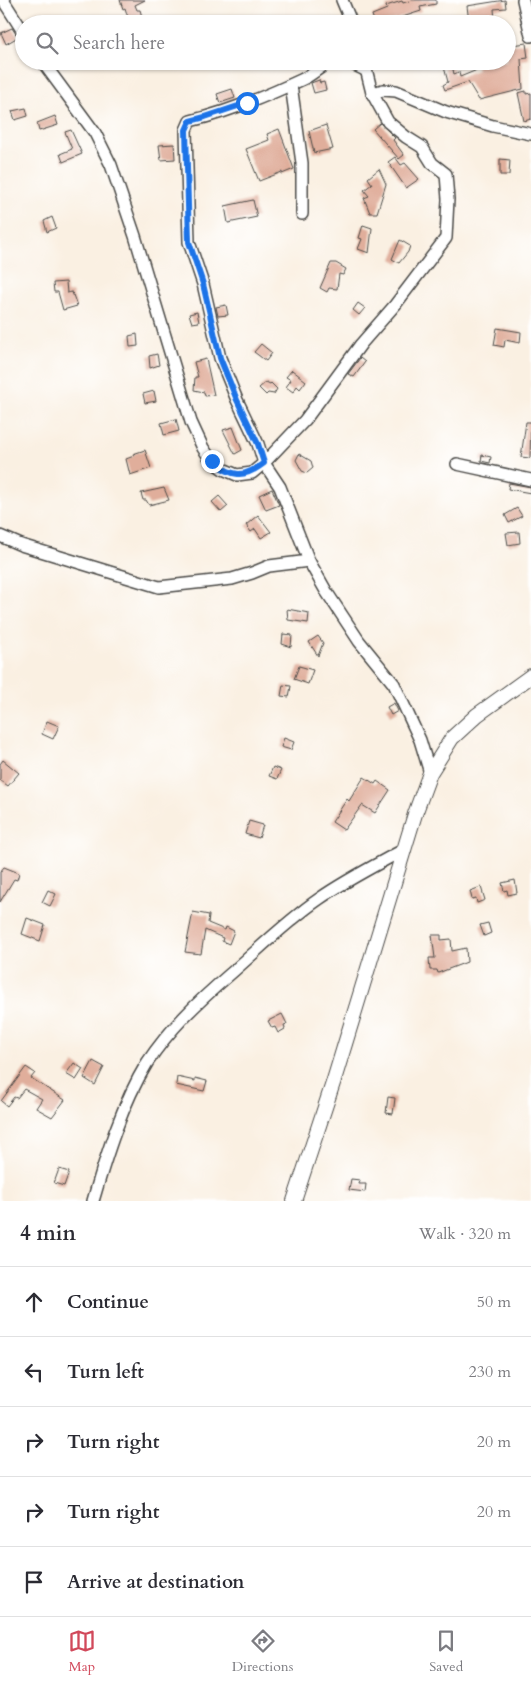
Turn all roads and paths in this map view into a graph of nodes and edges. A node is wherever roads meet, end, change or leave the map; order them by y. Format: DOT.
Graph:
graph roads {
  1 [pos="3,0"];
  2 [pos="342,0"];
  3 [pos="522,0"];
  4 [pos="348,15"];
  5 [pos="15,19"];
  6 [pos="531,36"];
  7 [pos="49,70"];
  8 [pos="319,70"];
  9 [pos="365,70"];
  10 [pos="291,84"];
  11 [pos="372,93"];
  12 [pos="531,134"];
  13 [pos="302,214"];
  14 [pos="264,463"];
  15 [pos="457,464"];
  16 [pos="531,480"];
  17 [pos="0,536"];
  18 [pos="309,561"];
  19 [pos="531,676"];
  20 [pos="430,773"];
  21 [pos="405,849"];
  22 [pos="93,1201"];
  23 [pos="294,1201"];
  1 -- 5 [label="street"];
  2 -- 4 [label="street"];
  3 -- 6 [label="street"];
  7 -- 14 [label="street"];
  8 -- 10 [label="street"];
  9 -- 11 [label="street"];
  10 -- 13 [label="street"];
  10 -- 14 [label="street"];
  11 -- 12 [label="street"];
  11 -- 14 [label="street"];
  14 -- 18 [label="street"];
  15 -- 16 [label="street"];
  17 -- 18 [label="street"];
  18 -- 20 [label="street"];
  19 -- 20 [label="street"];
  20 -- 21 [label="street"];
  21 -- 22 [label="street"];
  21 -- 23 [label="street"];
}
